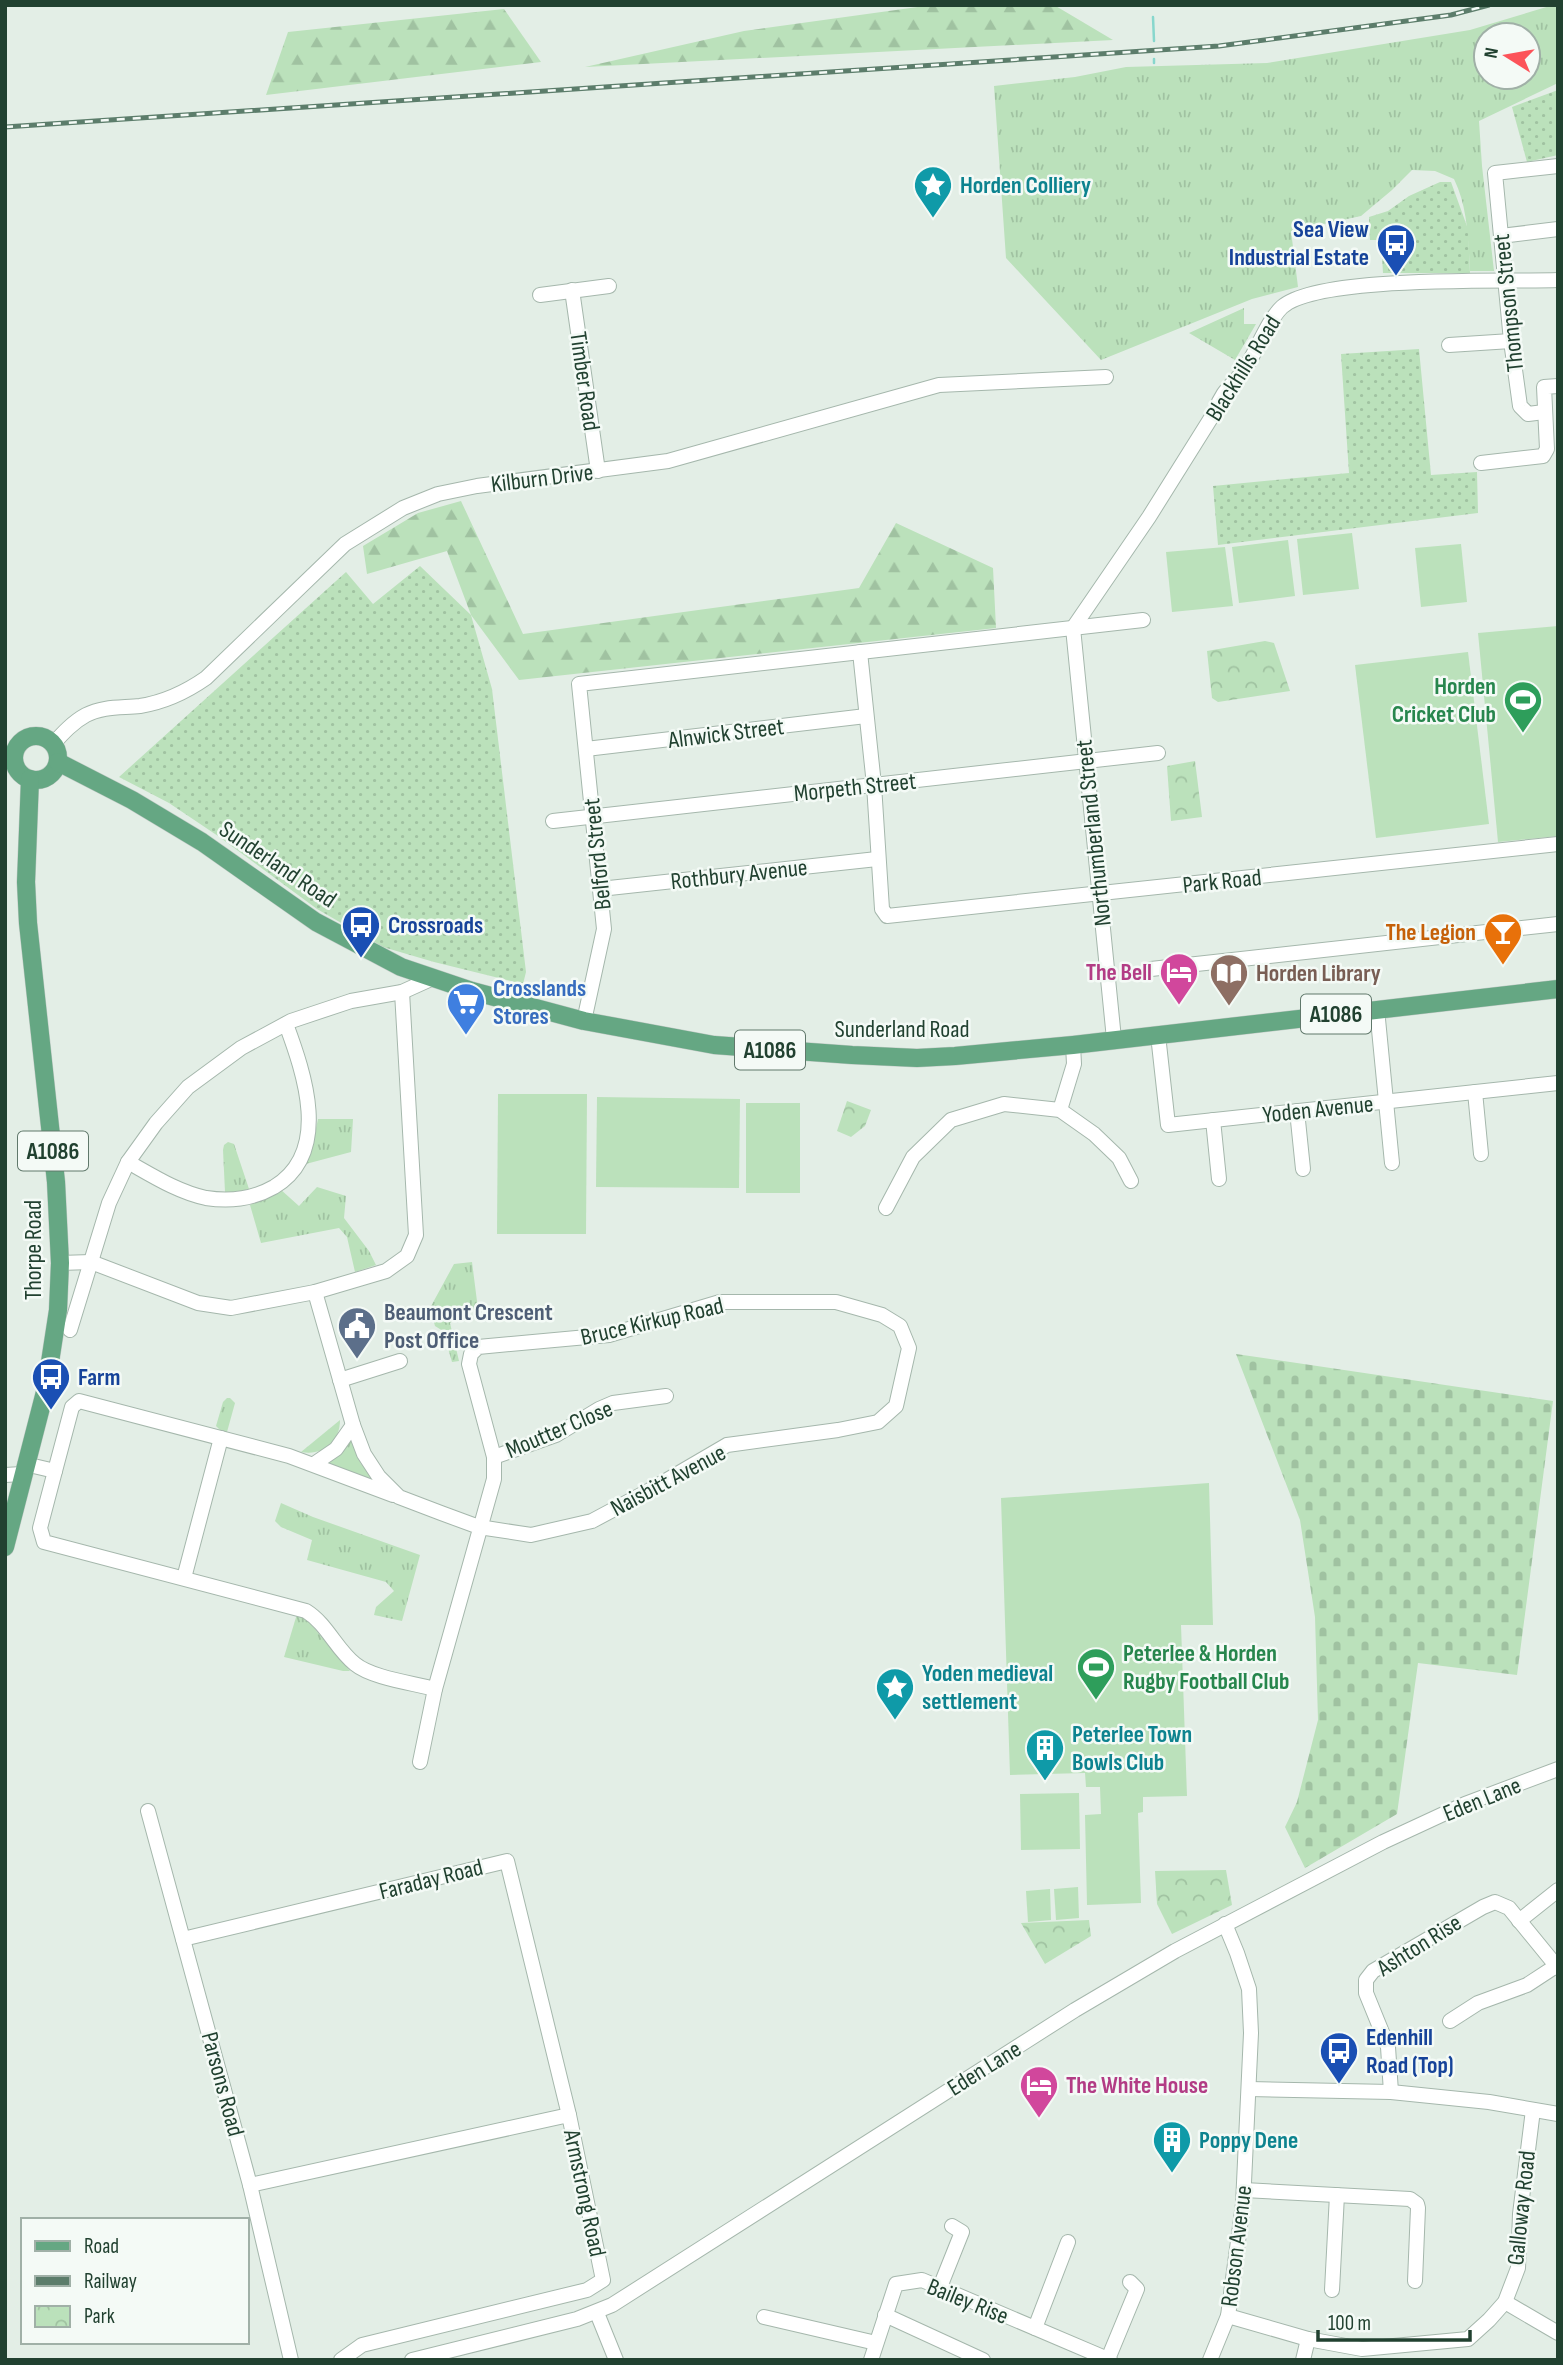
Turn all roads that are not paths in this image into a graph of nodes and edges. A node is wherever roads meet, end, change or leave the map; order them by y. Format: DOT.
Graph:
graph roads {
  1 [pos="1558,166"];
  2 [pos="1558,229"];
  3 [pos="1501,236"];
  4 [pos="1558,280"];
  5 [pos="1505,282"];
  6 [pos="609,286"];
  7 [pos="572,290"];
  8 [pos="540,295"];
  9 [pos="1511,341"];
  10 [pos="1449,345"];
  11 [pos="1106,377"];
  12 [pos="1558,386"];
  13 [pos="1544,412"];
  14 [pos="1481,463"];
  15 [pos="598,471"];
  16 [pos="1143,620"];
  17 [pos="1073,628"];
  18 [pos="860,652"];
  19 [pos="866,716"];
  20 [pos="13,738"];
  21 [pos="53,744"];
  22 [pos="586,749"];
  23 [pos="1158,754"];
  24 [pos="1086,761"];
  25 [pos="58,762"];
  26 [pos="30,779"];
  27 [pos="874,785"];
  28 [pos="592,816"];
  29 [pos="553,821"];
  30 [pos="1558,844"];
  31 [pos="877,859"];
  32 [pos="600,889"];
  33 [pos="1099,894"];
  34 [pos="1558,924"];
  35 [pos="1151,969"];
  36 [pos="433,978"];
  37 [pos="1558,989"];
  38 [pos="402,992"];
  39 [pos="1377,1009"];
  40 [pos="584,1021"];
  41 [pos="286,1024"];
  42 [pos="1158,1035"];
  43 [pos="1114,1039"];
  44 [pos="1073,1045"];
  45 [pos="1558,1083"];
  46 [pos="1475,1092"];
  47 [pos="1387,1101"];
  48 [pos="1060,1110"];
  49 [pos="1297,1111"];
  50 [pos="1213,1120"];
  51 [pos="1480,1154"];
  52 [pos="128,1162"];
  53 [pos="1392,1163"];
  54 [pos="1303,1169"];
  55 [pos="1219,1179"];
  56 [pos="1131,1181"];
  57 [pos="886,1208"];
  58 [pos="91,1262"];
  59 [pos="60,1263"];
  60 [pos="315,1292"];
  61 [pos="900,1326"];
  62 [pos="70,1329"];
  63 [pos="400,1361"];
  64 [pos="340,1380"];
  65 [pos="666,1396"];
  66 [pos="353,1425"];
  67 [pos="221,1438"];
  68 [pos="494,1457"];
  69 [pos="314,1464"];
  70 [pos="18,1471"];
  71 [pos="55,1471"];
  72 [pos="399,1497"];
  73 [pos="479,1527"];
  74 [pos="5,1547"];
  75 [pos="184,1578"];
  76 [pos="435,1689"];
  77 [pos="420,1762"];
  78 [pos="1558,1769"];
  79 [pos="148,1811"];
  80 [pos="1558,1890"];
  81 [pos="1519,1921"];
  82 [pos="1225,1924"];
  83 [pos="183,1939"];
  84 [pos="1557,1967"];
  85 [pos="1450,2021"];
  86 [pos="1249,2089"];
  87 [pos="1391,2092"];
  88 [pos="1533,2109"];
  89 [pos="1558,2114"];
  90 [pos="569,2115"];
  91 [pos="250,2185"];
  92 [pos="1244,2190"];
  93 [pos="1337,2195"];
  94 [pos="952,2226"];
  95 [pos="1068,2242"];
  96 [pos="1415,2281"];
  97 [pos="1130,2282"];
  98 [pos="940,2287"];
  99 [pos="1332,2290"];
  100 [pos="1505,2302"];
  101 [pos="597,2313"];
  102 [pos="885,2315"];
  103 [pos="1228,2316"];
  104 [pos="764,2317"];
  105 [pos="1035,2328"];
  106 [pos="1558,2333"];
  107 [pos="1308,2339"];
  108 [pos="876,2343"];
  109 [pos="1109,2359"];
  110 [pos="291,2360"];
  111 [pos="341,2360"];
  112 [pos="412,2360"];
  113 [pos="616,2360"];
  114 [pos="871,2360"];
  115 [pos="983,2360"];
  116 [pos="1210,2360"];
  117 [pos="1303,2360"];
  1 -- 3 [label="street, Thompson Street"];
  2 -- 3 [label="street"];
  3 -- 5 [label="street, Thompson Street"];
  4 -- 5 [label="street, Blackhills Road"];
  5 -- 9 [label="street, Thompson Street"];
  5 -- 17 [label="street, Blackhills Road"];
  6 -- 7 [label="street"];
  7 -- 8 [label="street"];
  7 -- 15 [label="street, Timber Road"];
  9 -- 10 [label="street"];
  9 -- 13 [label="street, Thompson Street"];
  11 -- 15 [label="street, Kilburn Drive"];
  12 -- 13 [label="street, Thompson Street"];
  13 -- 14 [label="street, Thompson Street"];
  15 -- 21 [label="street, Kilburn Drive"];
  16 -- 17 [label="street"];
  17 -- 18 [label="street"];
  17 -- 24 [label="street, Northumberland Street"];
  18 -- 19 [label="street"];
  18 -- 22 [label="street, Belford Street"];
  19 -- 22 [label="street, Alnwick Street"];
  19 -- 27 [label="street"];
  20 -- 21 [label="main road"];
  20 -- 26 [label="main road"];
  21 -- 25 [label="main road"];
  22 -- 28 [label="street, Belford Street"];
  23 -- 24 [label="street, Morpeth Street"];
  24 -- 27 [label="street, Morpeth Street"];
  24 -- 33 [label="street, Northumberland Street"];
  25 -- 26 [label="main road"];
  25 -- 36 [label="main road, Sunderland Road / A1086"];
  26 -- 59 [label="main road, Thorpe Road / A1086"];
  27 -- 28 [label="street, Morpeth Street"];
  27 -- 31 [label="street"];
  28 -- 29 [label="street, Morpeth Street"];
  28 -- 32 [label="street, Belford Street"];
  30 -- 33 [label="street, Park Road"];
  31 -- 32 [label="street, Rothbury Avenue"];
  31 -- 33 [label="street, Park Road"];
  32 -- 40 [label="street, Belford Street"];
  33 -- 43 [label="street, Northumberland Street"];
  34 -- 35 [label="street"];
  36 -- 38 [label="street, Thorpe Road"];
  36 -- 40 [label="main road, Sunderland Road / A1086"];
  37 -- 39 [label="main road, Sunderland Road / A1086"];
  38 -- 41 [label="street, Thorpe Road"];
  38 -- 60 [label="street"];
  39 -- 42 [label="main road, Sunderland Road / A1086"];
  39 -- 47 [label="street"];
  40 -- 44 [label="main road, Sunderland Road / A1086"];
  41 -- 52 [label="street, Thorpe Road"];
  41 -- 52 [label="street"];
  42 -- 43 [label="main road, Sunderland Road / A1086"];
  42 -- 50 [label="street, Yoden Avenue"];
  43 -- 44 [label="main road, Sunderland Road / A1086"];
  44 -- 48 [label="street"];
  45 -- 46 [label="street, Yoden Avenue"];
  46 -- 47 [label="street, Yoden Avenue"];
  46 -- 51 [label="street"];
  47 -- 49 [label="street, Yoden Avenue"];
  47 -- 53 [label="street"];
  48 -- 56 [label="street"];
  48 -- 57 [label="street"];
  49 -- 50 [label="street, Yoden Avenue"];
  49 -- 54 [label="street"];
  50 -- 55 [label="street"];
  52 -- 58 [label="street, Thorpe Road"];
  58 -- 59 [label="street"];
  58 -- 60 [label="street"];
  58 -- 62 [label="street, Thorpe Road"];
  59 -- 70 [label="main road, Thorpe Road / A1086"];
  60 -- 64 [label="street"];
  61 -- 68 [label="street, Bruce Kirkup Road"];
  61 -- 73 [label="street, Naisbitt Avenue"];
  63 -- 64 [label="street"];
  64 -- 66 [label="street"];
  65 -- 68 [label="street, Moutter Close"];
  66 -- 69 [label="street"];
  66 -- 72 [label="street"];
  67 -- 69 [label="street"];
  67 -- 71 [label="street"];
  67 -- 75 [label="street"];
  68 -- 73 [label="street, Bruce Kirkup Road"];
  69 -- 72 [label="street"];
  70 -- 71 [label="street"];
  70 -- 74 [label="main road, Thorpe Road / A1086"];
  71 -- 75 [label="street"];
  72 -- 73 [label="street"];
  73 -- 76 [label="street, Bruce Kirkup Road"];
  75 -- 76 [label="street"];
  76 -- 77 [label="street, Bruce Kirkup Road"];
  78 -- 82 [label="street, Eden Lane"];
  79 -- 83 [label="street, Parsons Road"];
  80 -- 81 [label="street"];
  81 -- 84 [label="street, Ashton Rise"];
  81 -- 87 [label="street, Ashton Rise"];
  82 -- 86 [label="street, Robson Avenue"];
  82 -- 101 [label="street, Eden Lane"];
  83 -- 90 [label="street, Faraday Road"];
  83 -- 91 [label="street, Parsons Road"];
  84 -- 85 [label="street"];
  86 -- 87 [label="street"];
  86 -- 92 [label="street, Robson Avenue"];
  87 -- 88 [label="street"];
  88 -- 89 [label="street"];
  88 -- 100 [label="street, Galloway Road"];
  90 -- 91 [label="street, Armstrong Road"];
  90 -- 111 [label="street, Armstrong Road"];
  91 -- 110 [label="street, Parsons Road"];
  92 -- 93 [label="street"];
  92 -- 103 [label="street, Robson Avenue"];
  93 -- 96 [label="street"];
  93 -- 99 [label="street"];
  94 -- 98 [label="street"];
  95 -- 105 [label="street, Bailey Rise"];
  97 -- 109 [label="street, Bailey Rise"];
  98 -- 102 [label="street, Bailey Rise"];
  98 -- 105 [label="street, Bailey Rise"];
  100 -- 106 [label="street"];
  100 -- 107 [label="street, Galloway Road"];
  101 -- 112 [label="street, Eden Lane"];
  101 -- 113 [label="street"];
  102 -- 108 [label="street, Bailey Rise"];
  102 -- 115 [label="street"];
  103 -- 107 [label="street, Galloway Road"];
  103 -- 116 [label="street, Robson Avenue"];
  104 -- 108 [label="street"];
  105 -- 109 [label="street, Bailey Rise"];
  107 -- 117 [label="street"];
  108 -- 114 [label="street, Bailey Rise"];
}
